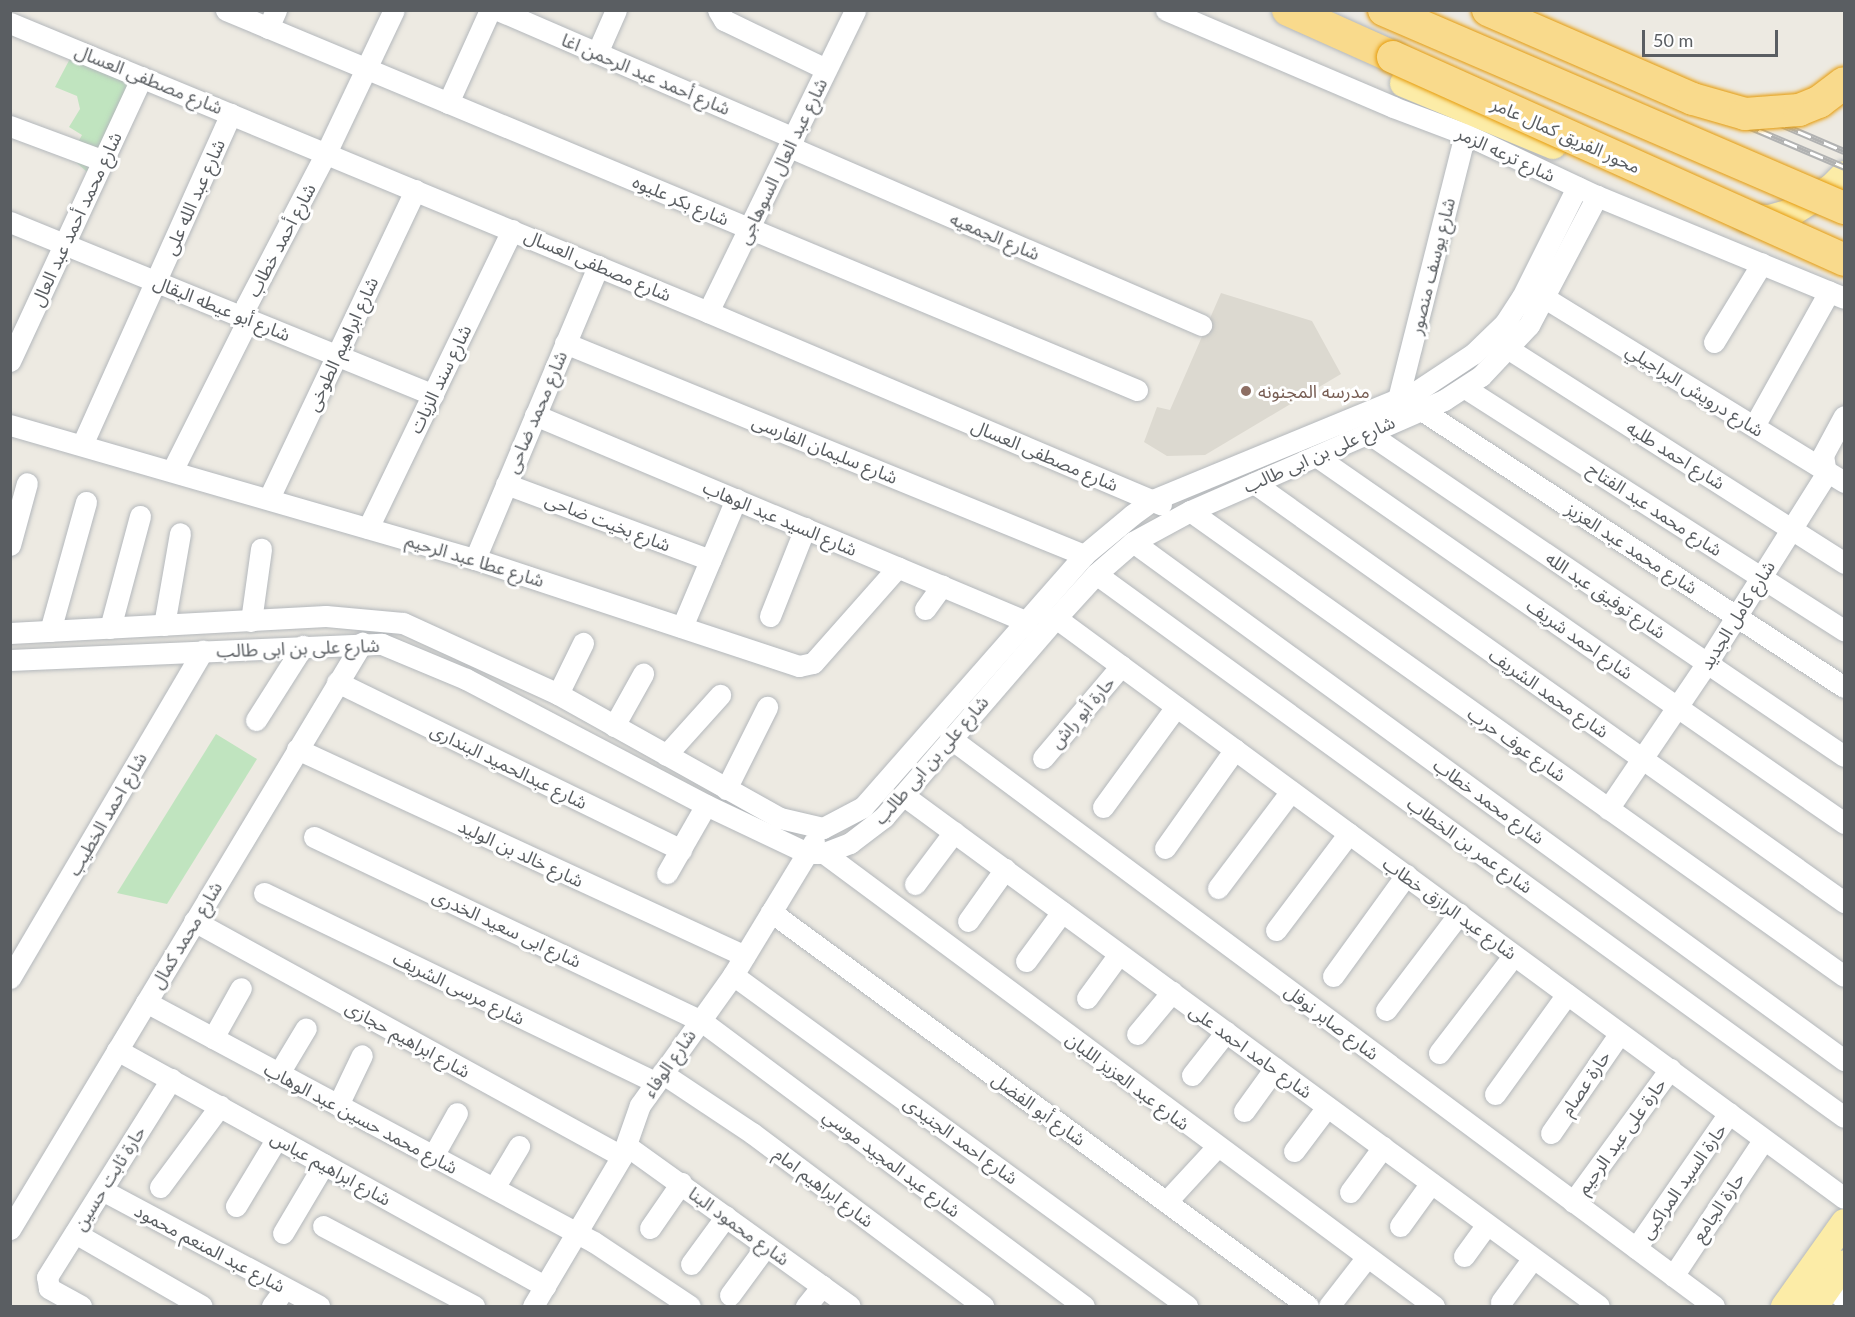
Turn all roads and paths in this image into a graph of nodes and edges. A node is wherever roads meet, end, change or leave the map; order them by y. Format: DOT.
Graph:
graph roads {
  1 [pos="226,10"];
  2 [pos="394,10"];
  3 [pos="490,10"];
  4 [pos="498,10"];
  5 [pos="616,10"];
  6 [pos="718,10"];
  7 [pos="855,10"];
  8 [pos="1166,10"];
  9 [pos="1288,10"];
  10 [pos="1384,10"];
  11 [pos="1488,10"];
  12 [pos="272,19"];
  13 [pos="10,23"];
  14 [pos="597,53"];
  15 [pos="367,69"];
  16 [pos="826,69"];
  17 [pos="142,77"];
  18 [pos="1403,83"];
  19 [pos="1845,83"];
  20 [pos="448,103"];
  21 [pos="231,114"];
  22 [pos="1464,121"];
  23 [pos="10,126"];
  24 [pos="792,143"];
  25 [pos="326,153"];
  26 [pos="104,161"];
  27 [pos="1845,174"];
  28 [pos="1577,187"];
  29 [pos="415,190"];
  30 [pos="1597,196"];
  31 [pos="1845,208"];
  32 [pos="10,222"];
  33 [pos="750,229"];
  34 [pos="512,230"];
  35 [pos="65,244"];
  36 [pos="1845,260"];
  37 [pos="1762,263"];
  38 [pos="598,266"];
  39 [pos="1845,269"];
  40 [pos="156,281"];
  41 [pos="1837,295"];
  42 [pos="1545,298"];
  43 [pos="708,312"];
  44 [pos="246,318"];
  45 [pos="19,323"];
  46 [pos="1201,325"];
  47 [pos="1714,342"];
  48 [pos="565,343"];
  49 [pos="1507,348"];
  50 [pos="336,355"];
  51 [pos="10,361"];
  52 [pos="1465,388"];
  53 [pos="1137,390"];
  54 [pos="433,395"];
  55 [pos="1398,399"];
  56 [pos="1420,409"];
  57 [pos="535,415"];
  58 [pos="1845,416"];
  59 [pos="10,425"];
  60 [pos="1754,426"];
  61 [pos="1368,433"];
  62 [pos="82,445"];
  63 [pos="1316,456"];
  64 [pos="173,469"];
  65 [pos="1826,471"];
  66 [pos="1845,482"];
  67 [pos="27,483"];
  68 [pos="1254,483"];
  69 [pos="506,484"];
  70 [pos="269,498"];
  71 [pos="736,499"];
  72 [pos="1153,500"];
  73 [pos="86,502"];
  74 [pos="15,511"];
  75 [pos="1186,513"];
  76 [pos="140,516"];
  77 [pos="368,528"];
  78 [pos="805,528"];
  79 [pos="1791,529"];
  80 [pos="180,533"];
  81 [pos="1133,542"];
  82 [pos="10,545"];
  83 [pos="261,549"];
  84 [pos="1084,555"];
  85 [pos="475,559"];
  86 [pos="710,560"];
  87 [pos="1845,563"];
  88 [pos="898,567"];
  89 [pos="1096,574"];
  90 [pos="1761,576"];
  91 [pos="942,586"];
  92 [pos="926,609"];
  93 [pos="770,616"];
  94 [pos="1736,616"];
  95 [pos="1056,618"];
  96 [pos="251,621"];
  97 [pos="1025,621"];
  98 [pos="164,625"];
  99 [pos="682,627"];
  100 [pos="110,628"];
  101 [pos="1845,630"];
  102 [pos="50,631"];
  103 [pos="10,633"];
  104 [pos="362,643"];
  105 [pos="583,643"];
  106 [pos="303,646"];
  107 [pos="203,651"];
  108 [pos="10,660"];
  109 [pos="1707,663"];
  110 [pos="1121,666"];
  111 [pos="643,674"];
  112 [pos="337,682"];
  113 [pos="1845,687"];
  114 [pos="558,694"];
  115 [pos="720,695"];
  116 [pos="767,707"];
  117 [pos="1176,707"];
  118 [pos="1677,707"];
  119 [pos="256,720"];
  120 [pos="614,726"];
  121 [pos="950,738"];
  122 [pos="297,749"];
  123 [pos="1234,749"];
  124 [pos="666,755"];
  125 [pos="1845,756"];
  126 [pos="1043,758"];
  127 [pos="1642,759"];
  128 [pos="726,789"];
  129 [pos="1291,791"];
  130 [pos="903,795"];
  131 [pos="706,805"];
  132 [pos="1102,807"];
  133 [pos="1608,808"];
  134 [pos="1845,823"];
  135 [pos="823,828"];
  136 [pos="954,832"];
  137 [pos="1349,833"];
  138 [pos="314,837"];
  139 [pos="1165,848"];
  140 [pos="681,850"];
  141 [pos="815,853"];
  142 [pos="1005,869"];
  143 [pos="667,873"];
  144 [pos="1406,874"];
  145 [pos="915,884"];
  146 [pos="1218,888"];
  147 [pos="264,893"];
  148 [pos="1845,902"];
  149 [pos="771,912"];
  150 [pos="1062,912"];
  151 [pos="1459,914"];
  152 [pos="194,921"];
  153 [pos="968,921"];
  154 [pos="1276,930"];
  155 [pos="1119,954"];
  156 [pos="1514,955"];
  157 [pos="744,957"];
  158 [pos="1026,961"];
  159 [pos="733,975"];
  160 [pos="1333,976"];
  161 [pos="1845,976"];
  162 [pos="10,978"];
  163 [pos="241,988"];
  164 [pos="1172,992"];
  165 [pos="1567,994"];
  166 [pos="1087,998"];
  167 [pos="146,1002"];
  168 [pos="1386,1010"];
  169 [pos="700,1020"];
  170 [pos="306,1028"];
  171 [pos="1226,1032"];
  172 [pos="1620,1033"];
  173 [pos="1137,1034"];
  174 [pos="213,1038"];
  175 [pos="117,1050"];
  176 [pos="1438,1053"];
  177 [pos="362,1055"];
  178 [pos="1845,1060"];
  179 [pos="1275,1068"];
  180 [pos="1670,1070"];
  181 [pos="279,1073"];
  182 [pos="1192,1075"];
  183 [pos="658,1078"];
  184 [pos="171,1079"];
  185 [pos="1495,1094"];
  186 [pos="338,1105"];
  187 [pos="220,1106"];
  188 [pos="1327,1107"];
  189 [pos="1244,1111"];
  190 [pos="457,1113"];
  191 [pos="1729,1113"];
  192 [pos="1845,1117"];
  193 [pos="1551,1133"];
  194 [pos="277,1138"];
  195 [pos="1764,1139"];
  196 [pos="519,1146"];
  197 [pos="1217,1147"];
  198 [pos="1383,1148"];
  199 [pos="625,1151"];
  200 [pos="1294,1151"];
  201 [pos="433,1156"];
  202 [pos="324,1164"];
  203 [pos="1431,1183"];
  204 [pos="681,1184"];
  205 [pos="160,1187"];
  206 [pos="494,1188"];
  207 [pos="102,1190"];
  208 [pos="1350,1192"];
  209 [pos="1845,1198"];
  210 [pos="1166,1202"];
  211 [pos="1573,1202"];
  212 [pos="236,1206"];
  213 [pos="726,1216"];
  214 [pos="1845,1222"];
  215 [pos="1487,1224"];
  216 [pos="323,1226"];
  217 [pos="1400,1226"];
  218 [pos="650,1228"];
  219 [pos="10,1229"];
  220 [pos="75,1233"];
  221 [pos="283,1233"];
  222 [pos="577,1233"];
  223 [pos="766,1246"];
  224 [pos="1636,1248"];
  225 [pos="1464,1256"];
  226 [pos="1367,1257"];
  227 [pos="1533,1258"];
  228 [pos="1845,1263"];
  229 [pos="691,1264"];
  230 [pos="1673,1276"];
  231 [pos="545,1286"];
  232 [pos="822,1286"];
  233 [pos="285,1288"];
  234 [pos="730,1296"];
  235 [pos="1829,1297"];
  236 [pos="1501,1302"];
  237 [pos="1595,1305"];
  238 [pos="81,1306"];
  239 [pos="202,1306"];
  240 [pos="272,1306"];
  241 [pos="318,1306"];
  242 [pos="474,1306"];
  243 [pos="534,1306"];
  244 [pos="690,1306"];
  245 [pos="806,1306"];
  246 [pos="850,1306"];
  247 [pos="983,1306"];
  248 [pos="1084,1306"];
  249 [pos="1187,1306"];
  250 [pos="1308,1306"];
  251 [pos="1329,1306"];
  252 [pos="1434,1306"];
  253 [pos="1714,1306"];
  254 [pos="1784,1306"];
  1 -- 12 [label="street, شارع بكر عليوه"];
  2 -- 15 [label="street, شارع أحمد خطاب"];
  3 -- 20 [label="street"];
  4 -- 14 [label="street, شارع أحمد عبد الرحمن اغا"];
  5 -- 14 [label="street"];
  6 -- 16 [label="street"];
  7 -- 16 [label="street, شارع عبد العال السوهاجى"];
  8 -- 22 [label="street, شارع ترعه الزمر"];
  9 -- 36 [label="highway, محور الفريق كمال عامر, bridge"];
  10 -- 31 [label="highway, bridge"];
  11 -- 19 [label="highway, bridge"];
  12 -- 15 [label="street, شارع بكر عليوه"];
  13 -- 17 [label="street, شارع مصطفى العسال"];
  14 -- 24 [label="street, شارع أحمد عبد الرحمن اغا"];
  15 -- 20 [label="street, شارع بكر عليوه"];
  15 -- 25 [label="street, شارع أحمد خطاب"];
  16 -- 24 [label="street, شارع عبد العال السوهاجى"];
  17 -- 21 [label="street, شارع مصطفى العسال"];
  17 -- 26 [label="street, شارع محمد أحمد عبد العال"];
  18 -- 22 [label="main road"];
  20 -- 33 [label="street, شارع بكر عليوه"];
  21 -- 25 [label="street, شارع مصطفى العسال"];
  21 -- 40 [label="street, شارع عبد الله على"];
  22 -- 27 [label="main road, bridge"];
  22 -- 28 [label="street, شارع ترعه الزمر"];
  22 -- 55 [label="street, شارع يوسف منصور"];
  23 -- 26 [label="street"];
  24 -- 33 [label="street, شارع عبد العال السوهاجى"];
  24 -- 46 [label="street, شارع الجمعيه"];
  25 -- 29 [label="street, شارع مصطفى العسال"];
  25 -- 44 [label="street, شارع أحمد خطاب"];
  26 -- 35 [label="street, شارع محمد أحمد عبد العال"];
  28 -- 30 [label="street, شارع ترعه الزمر"];
  28 -- 55 [label="street, شارع على بن ابى طالب"];
  29 -- 34 [label="street, شارع مصطفى العسال"];
  29 -- 50 [label="street, شارع ابراهيم الطوخى"];
  30 -- 37 [label="street, شارع ترعه الزمر"];
  30 -- 42 [label="street, شارع على بن ابى طالب"];
  32 -- 35 [label="street, شارع أبو عيطه البقال"];
  33 -- 43 [label="street, شارع عبد العال السوهاجى"];
  33 -- 53 [label="street, شارع بكر عليوه"];
  34 -- 38 [label="street, شارع مصطفى العسال"];
  34 -- 54 [label="street, شارع سند الزيات"];
  35 -- 40 [label="street, شارع أبو عيطه البقال"];
  35 -- 45 [label="street, شارع محمد أحمد عبد العال"];
  37 -- 41 [label="street, شارع ترعه الزمر"];
  37 -- 47 [label="street"];
  38 -- 43 [label="street, شارع مصطفى العسال"];
  38 -- 48 [label="street, شارع محمد ضاحى"];
  39 -- 41 [label="street"];
  40 -- 44 [label="street, شارع أبو عيطه البقال"];
  40 -- 62 [label="street, شارع عبد الله على"];
  41 -- 60 [label="street"];
  42 -- 49 [label="street, شارع على بن ابى طالب"];
  42 -- 60 [label="street, شارع درويش البراجيلي"];
  43 -- 72 [label="street, شارع مصطفى العسال"];
  44 -- 50 [label="street, شارع أبو عيطه البقال"];
  44 -- 64 [label="street, شارع أحمد خطاب"];
  45 -- 51 [label="street, شارع محمد أحمد عبد العال"];
  48 -- 57 [label="street, شارع محمد ضاحى"];
  48 -- 84 [label="street, شارع سليمان الفارسى"];
  49 -- 52 [label="street, شارع على بن ابى طالب"];
  49 -- 79 [label="street, شارع احمد طلبه"];
  50 -- 54 [label="street, شارع أبو عيطه البقال"];
  50 -- 70 [label="street, شارع ابراهيم الطوخى"];
  52 -- 56 [label="street, شارع على بن ابى طالب"];
  52 -- 90 [label="street, شارع محمد عبد الفتاح"];
  54 -- 77 [label="street, شارع سند الزيات"];
  55 -- 72 [label="street, شارع على بن ابى طالب"];
  56 -- 61 [label="street, شارع على بن ابى طالب"];
  56 -- 94 [label="street, شارع محمد عبد العزيز"];
  57 -- 69 [label="street, شارع محمد ضاحى"];
  57 -- 71 [label="street, شارع السيد عبد الوهاب"];
  58 -- 65 [label="street, شارع كامل الجديد"];
  59 -- 62 [label="street, شارع عطا عبد الرحيم"];
  60 -- 65 [label="street, شارع درويش البراجيلي"];
  61 -- 63 [label="street, شارع على بن ابى طالب"];
  61 -- 109 [label="street, شارع توفيق عبد الله"];
  62 -- 64 [label="street, شارع عطا عبد الرحيم"];
  63 -- 68 [label="street, شارع على بن ابى طالب"];
  63 -- 118 [label="street, شارع احمد شريف"];
  64 -- 70 [label="street, شارع عطا عبد الرحيم"];
  65 -- 66 [label="street, شارع درويش البراجيلي"];
  65 -- 79 [label="street, شارع كامل الجديد"];
  67 -- 74 [label="street"];
  68 -- 75 [label="street, شارع على بن ابى طالب"];
  68 -- 127 [label="street, شارع محمد الشريف"];
  69 -- 85 [label="street, شارع محمد ضاحى"];
  69 -- 86 [label="street, شارع بخيت ضاحى"];
  70 -- 77 [label="street, شارع عطا عبد الرحيم"];
  71 -- 78 [label="street, شارع السيد عبد الوهاب"];
  71 -- 86 [label="street"];
  72 -- 75 [label="street, شارع مصطفى العسال"];
  72 -- 84 [label="street, شارع على بن ابى طالب"];
  73 -- 102 [label="street"];
  74 -- 82 [label="street"];
  75 -- 81 [label="street, شارع على بن ابى طالب"];
  75 -- 133 [label="street, شارع عوف حرب"];
  76 -- 100 [label="street"];
  77 -- 85 [label="street, شارع عطا عبد الرحيم"];
  78 -- 88 [label="street, شارع السيد عبد الوهاب"];
  78 -- 93 [label="street"];
  79 -- 87 [label="street, شارع احمد طلبه"];
  79 -- 90 [label="street, شارع كامل الجديد"];
  80 -- 98 [label="street"];
  81 -- 89 [label="street, شارع على بن ابى طالب"];
  81 -- 178 [label="street, شارع محمد خطاب"];
  83 -- 96 [label="street"];
  84 -- 97 [label="street, شارع على بن ابى طالب"];
  85 -- 99 [label="street, شارع عطا عبد الرحيم"];
  86 -- 99 [label="street"];
  88 -- 91 [label="street, شارع السيد عبد الوهاب"];
  88 -- 99 [label="street, شارع عطا عبد الرحيم"];
  89 -- 95 [label="street, شارع على بن ابى طالب"];
  89 -- 192 [label="street, شارع عمر بن الخطاب"];
  90 -- 94 [label="street, شارع كامل الجديد"];
  90 -- 101 [label="street, شارع محمد عبد الفتاح"];
  91 -- 92 [label="street"];
  91 -- 97 [label="street, شارع السيد عبد الوهاب"];
  94 -- 109 [label="street, شارع كامل الجديد"];
  94 -- 113 [label="street, شارع محمد عبد العزيز"];
  95 -- 110 [label="street, شارع عبد الرازق خطاب"];
  95 -- 121 [label="street, شارع على بن ابى طالب"];
  96 -- 98 [label="street, شارع على بن ابى طالب"];
  96 -- 114 [label="street, شارع على بن ابى طالب"];
  97 -- 135 [label="street, شارع على بن ابى طالب"];
  98 -- 100 [label="street, شارع على بن ابى طالب"];
  100 -- 102 [label="street, شارع على بن ابى طالب"];
  102 -- 103 [label="street, شارع على بن ابى طالب"];
  104 -- 106 [label="street, شارع على بن ابى طالب"];
  104 -- 112 [label="street, شارع محمد كمال"];
  104 -- 131 [label="street, شارع على بن ابى طالب"];
  105 -- 114 [label="street"];
  106 -- 107 [label="street, شارع على بن ابى طالب"];
  106 -- 119 [label="street"];
  107 -- 108 [label="street, شارع على بن ابى طالب"];
  107 -- 162 [label="street, شارع احمد الخطيب"];
  109 -- 118 [label="street, شارع كامل الجديد"];
  109 -- 125 [label="street, شارع توفيق عبد الله"];
  110 -- 117 [label="street, شارع عبد الرازق خطاب"];
  110 -- 126 [label="street, حارة أبو راش"];
  111 -- 120 [label="street"];
  112 -- 122 [label="street, شارع محمد كمال"];
  112 -- 140 [label="street, شارع عبدالحميد البندارى"];
  114 -- 120 [label="street, شارع على بن ابى طالب"];
  115 -- 124 [label="street"];
  116 -- 128 [label="street"];
  117 -- 123 [label="street, شارع عبد الرازق خطاب"];
  117 -- 132 [label="street"];
  118 -- 127 [label="street, شارع كامل الجديد"];
  118 -- 134 [label="street, شارع احمد شريف"];
  120 -- 124 [label="street, شارع على بن ابى طالب"];
  121 -- 130 [label="street, شارع على بن ابى طالب"];
  121 -- 211 [label="street, شارع صابر نوفل"];
  122 -- 152 [label="street, شارع محمد كمال"];
  122 -- 157 [label="street, شارع خالد بن الوليد"];
  123 -- 129 [label="street, شارع عبد الرازق خطاب"];
  123 -- 139 [label="street"];
  124 -- 128 [label="street, شارع على بن ابى طالب"];
  127 -- 133 [label="street, شارع كامل الجديد"];
  127 -- 148 [label="street, شارع محمد الشريف"];
  128 -- 135 [label="street, شارع على بن ابى طالب"];
  129 -- 137 [label="street, شارع عبد الرازق خطاب"];
  129 -- 146 [label="street"];
  130 -- 136 [label="street, شارع حامد احمد على"];
  130 -- 141 [label="street, شارع على بن ابى طالب"];
  131 -- 140 [label="street"];
  131 -- 141 [label="street, شارع على بن ابى طالب"];
  133 -- 161 [label="street, شارع عوف حرب"];
  135 -- 141 [label="street, شارع الوفاء"];
  136 -- 142 [label="street, شارع حامد احمد على"];
  136 -- 145 [label="street"];
  137 -- 144 [label="street, شارع عبد الرازق خطاب"];
  137 -- 154 [label="street"];
  138 -- 169 [label="street, شارع ابى سعيد الخدرى"];
  140 -- 143 [label="street"];
  141 -- 149 [label="street, شارع الوفاء"];
  141 -- 197 [label="street, شارع عبد العزيز اللبان"];
  142 -- 150 [label="street, شارع حامد احمد على"];
  142 -- 153 [label="street"];
  144 -- 151 [label="street, شارع عبد الرازق خطاب"];
  144 -- 160 [label="street"];
  147 -- 183 [label="street, شارع مرسى الشريف"];
  149 -- 157 [label="street, شارع الوفاء"];
  149 -- 210 [label="street, شارع أبو الفضل"];
  150 -- 155 [label="street, شارع حامد احمد على"];
  150 -- 158 [label="street"];
  151 -- 156 [label="street, شارع عبد الرازق خطاب"];
  151 -- 168 [label="street"];
  152 -- 167 [label="street, شارع محمد كمال"];
  152 -- 199 [label="street, شارع ابراهيم حجازى"];
  155 -- 164 [label="street, شارع حامد احمد على"];
  155 -- 166 [label="street"];
  156 -- 165 [label="street, شارع عبد الرازق خطاب"];
  156 -- 176 [label="street"];
  157 -- 159 [label="street, شارع الوفاء"];
  159 -- 169 [label="street, شارع الوفاء"];
  159 -- 249 [label="street, شارع احمد الجنيدى"];
  163 -- 174 [label="street"];
  164 -- 171 [label="street, شارع حامد احمد على"];
  164 -- 173 [label="street"];
  165 -- 172 [label="street, شارع عبد الرازق خطاب"];
  165 -- 185 [label="street"];
  167 -- 174 [label="street, شارع محمد حسين عبد الوهاب"];
  167 -- 175 [label="street, شارع محمد كمال"];
  169 -- 183 [label="street, شارع الوفاء"];
  169 -- 248 [label="street, شارع عبد المجيد موسي"];
  170 -- 181 [label="street"];
  171 -- 179 [label="street, شارع حامد احمد على"];
  171 -- 182 [label="street"];
  172 -- 180 [label="street, شارع عبد الرازق خطاب"];
  172 -- 193 [label="street, حارة عصام"];
  174 -- 181 [label="street, شارع محمد حسين عبد الوهاب"];
  175 -- 184 [label="street, شارع ابراهيم عباس"];
  175 -- 219 [label="street, شارع محمد كمال"];
  177 -- 186 [label="street"];
  179 -- 188 [label="street, شارع حامد احمد على"];
  179 -- 189 [label="street"];
  180 -- 191 [label="street, شارع عبد الرازق خطاب"];
  180 -- 211 [label="street, حارة على عبد الرحيم"];
  181 -- 186 [label="street, شارع محمد حسين عبد الوهاب"];
  183 -- 199 [label="street, شارع الوفاء"];
  183 -- 247 [label="street, شارع ابراهيم امام"];
  184 -- 187 [label="street, شارع ابراهيم عباس"];
  184 -- 207 [label="street, حارة ثابت حسين"];
  186 -- 201 [label="street, شارع محمد حسين عبد الوهاب"];
  187 -- 194 [label="street, شارع ابراهيم عباس"];
  187 -- 205 [label="street"];
  188 -- 198 [label="street, شارع حامد احمد على"];
  188 -- 200 [label="street"];
  190 -- 201 [label="street"];
  191 -- 195 [label="street, شارع عبد الرازق خطاب"];
  191 -- 224 [label="street, حارة السيد المراكبى"];
  194 -- 202 [label="street, شارع ابراهيم عباس"];
  194 -- 212 [label="street"];
  195 -- 209 [label="street, شارع عبد الرازق خطاب"];
  195 -- 230 [label="street, حارة الجامع"];
  196 -- 206 [label="street"];
  197 -- 210 [label="street"];
  197 -- 226 [label="street, شارع عبد العزيز اللبان"];
  198 -- 203 [label="street, شارع حامد احمد على"];
  198 -- 208 [label="street"];
  199 -- 204 [label="street, شارع محمود البنا"];
  199 -- 222 [label="street, شارع الوفاء"];
  201 -- 206 [label="street, شارع محمد حسين عبد الوهاب"];
  202 -- 221 [label="street"];
  202 -- 231 [label="street, شارع ابراهيم عباس"];
  203 -- 215 [label="street, شارع حامد احمد على"];
  203 -- 217 [label="street"];
  204 -- 213 [label="street, شارع محمود البنا"];
  204 -- 218 [label="street"];
  206 -- 222 [label="street, شارع محمد حسين عبد الوهاب"];
  207 -- 220 [label="street, حارة ثابت حسين"];
  207 -- 233 [label="street, شارع عبد المنعم محمود"];
  210 -- 250 [label="street, شارع أبو الفضل"];
  211 -- 224 [label="street, شارع صابر نوفل"];
  213 -- 223 [label="street, شارع محمود البنا"];
  213 -- 229 [label="street"];
  214 -- 254 [label="main road"];
  215 -- 225 [label="street"];
  215 -- 227 [label="street, شارع حامد احمد على"];
  216 -- 242 [label="street"];
  220 -- 238 [label="street, حارة ثابت حسين"];
  220 -- 239 [label="street"];
  222 -- 231 [label="street, شارع الوفاء"];
  222 -- 244 [label="street, شارع محمد حسين عبد الوهاب"];
  223 -- 232 [label="street, شارع محمود البنا"];
  223 -- 234 [label="street"];
  224 -- 230 [label="street, شارع صابر نوفل"];
  226 -- 251 [label="street"];
  226 -- 252 [label="street, شارع عبد العزيز اللبان"];
  227 -- 236 [label="street"];
  227 -- 237 [label="street, شارع حامد احمد على"];
  228 -- 235 [label="main road"];
  230 -- 253 [label="street, شارع صابر نوفل"];
  231 -- 243 [label="street, شارع الوفاء"];
  232 -- 245 [label="street"];
  232 -- 246 [label="street, شارع محمود البنا"];
  233 -- 240 [label="street"];
  233 -- 241 [label="street, شارع عبد المنعم محمود"];
}
